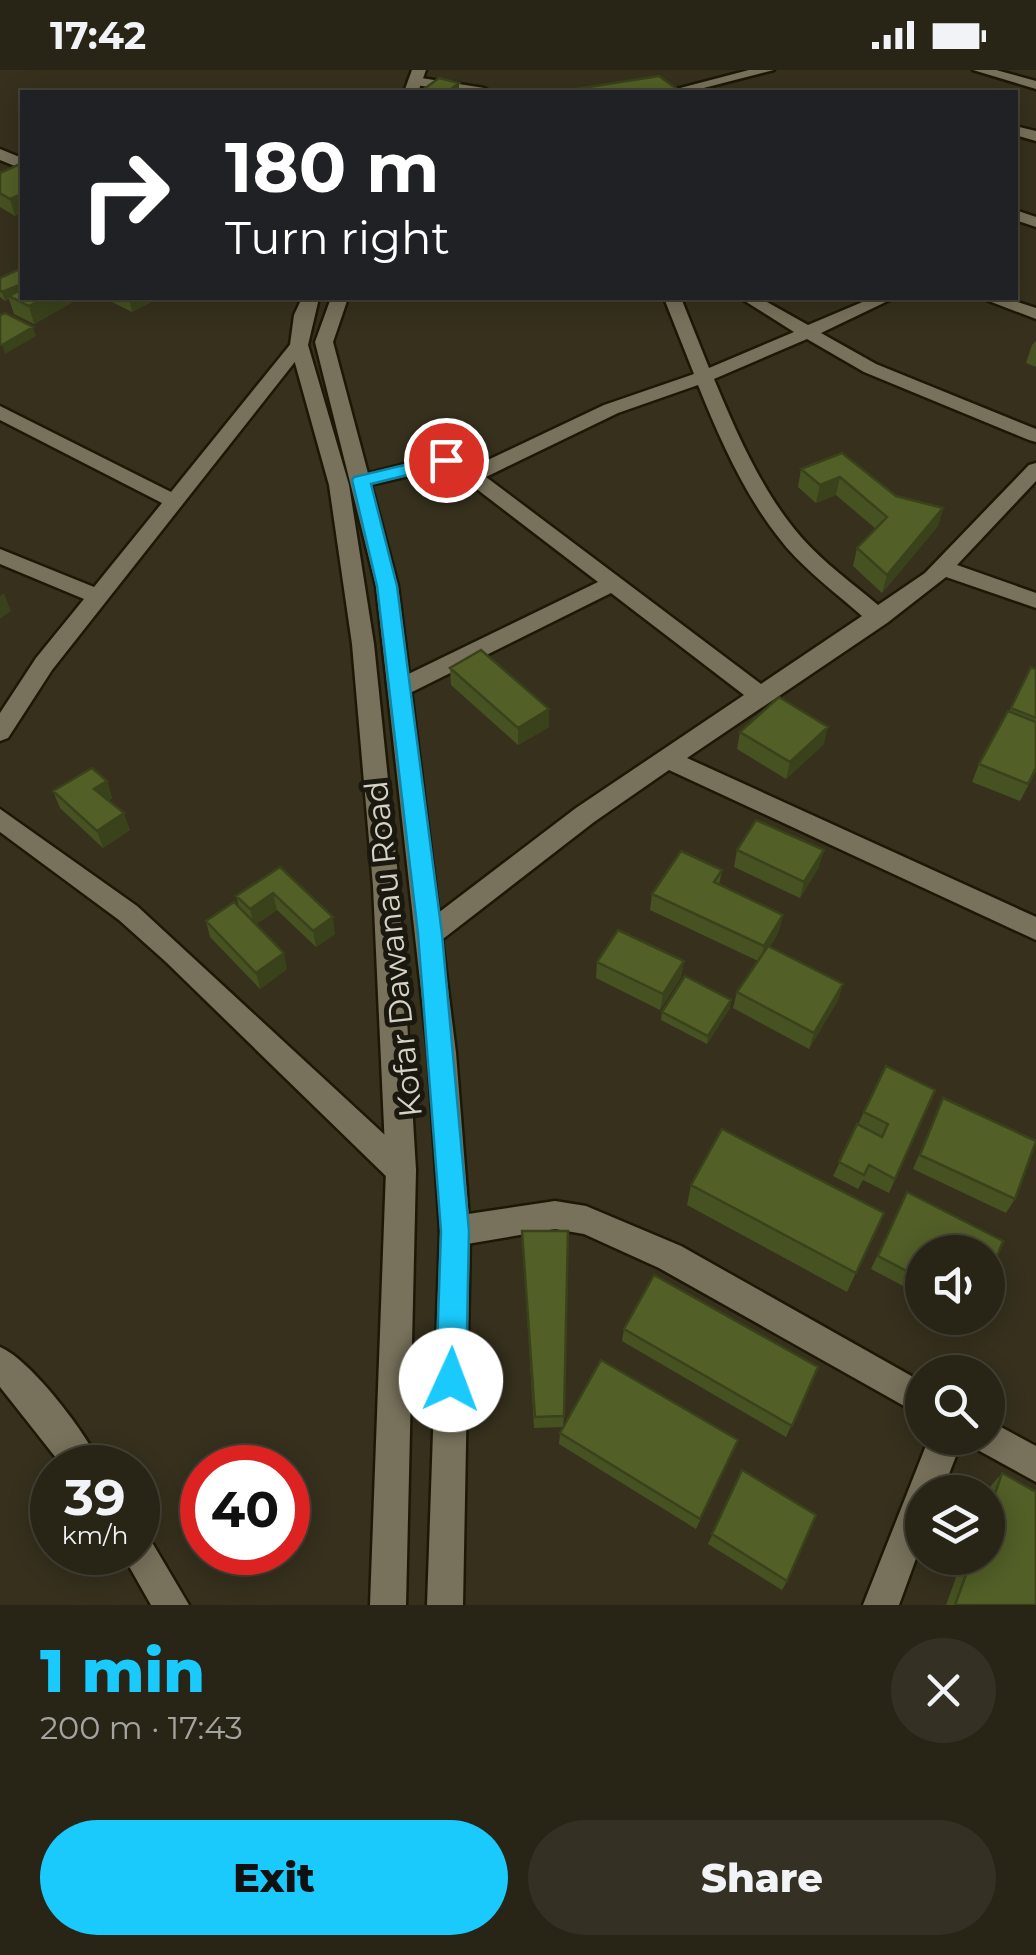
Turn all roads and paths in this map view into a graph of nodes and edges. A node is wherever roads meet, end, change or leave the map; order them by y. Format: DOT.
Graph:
graph roads {
  1 [pos="767,70"];
  2 [pos="980,70"];
  3 [pos="415,81"];
  4 [pos="1036,86"];
  5 [pos="471,90"];
  6 [pos="681,90"];
  7 [pos="309,300"];
  8 [pos="338,300"];
  9 [pos="673,300"];
  10 [pos="751,300"];
  11 [pos="881,300"];
  12 [pos="996,300"];
  13 [pos="1036,314"];
  14 [pos="806,333"];
  15 [pos="299,345"];
  16 [pos="704,377"];
  17 [pos="0,412"];
  18 [pos="1036,436"];
  19 [pos="1036,469"];
  20 [pos="473,476"];
  21 [pos="361,480"];
  22 [pos="173,501"];
  23 [pos="0,556"];
  24 [pos="944,568"];
  25 [pos="614,583"];
  26 [pos="98,597"];
  27 [pos="1036,601"];
  28 [pos="879,618"];
  29 [pos="400,688"];
  30 [pos="762,696"];
  31 [pos="0,732"];
  32 [pos="668,759"];
  33 [pos="0,818"];
  34 [pos="1036,929"];
  35 [pos="430,934"];
  36 [pos="401,1170"];
  37 [pos="455,1231"];
  38 [pos="0,1363"];
  39 [pos="905,1390"];
  40 [pos="68,1445"];
  41 [pos="1005,1447"];
  42 [pos="1036,1465"];
  43 [pos="905,1544"];
  44 [pos="153,1575"];
  45 [pos="171,1605"];
  46 [pos="388,1605"];
  47 [pos="444,1605"];
  48 [pos="881,1605"];
  1 -- 6 [label="street"];
  2 -- 4 [label="street"];
  3 -- 5 [label="street"];
  7 -- 15 [label="street"];
  8 -- 21 [label="street, Kofar Dawanau Road"];
  9 -- 16 [label="street"];
  10 -- 14 [label="street"];
  11 -- 14 [label="street"];
  12 -- 13 [label="street"];
  14 -- 16 [label="street"];
  14 -- 18 [label="street"];
  15 -- 22 [label="street"];
  15 -- 36 [label="street, Kofar Dawanau Road"];
  16 -- 20 [label="street"];
  16 -- 28 [label="street"];
  17 -- 22 [label="street"];
  19 -- 24 [label="street"];
  20 -- 21 [label="street"];
  20 -- 25 [label="street"];
  21 -- 29 [label="street, Kofar Dawanau Road"];
  22 -- 26 [label="street"];
  23 -- 26 [label="street"];
  24 -- 27 [label="street"];
  24 -- 28 [label="street"];
  25 -- 29 [label="street"];
  25 -- 30 [label="street"];
  26 -- 31 [label="street"];
  28 -- 30 [label="street"];
  29 -- 35 [label="street, Kofar Dawanau Road"];
  30 -- 32 [label="street"];
  32 -- 34 [label="street"];
  32 -- 35 [label="street"];
  33 -- 36 [label="street"];
  35 -- 37 [label="street, Kofar Dawanau Road"];
  36 -- 46 [label="street, Kofar Dawanau Road"];
  37 -- 39 [label="street"];
  37 -- 47 [label="street, Kofar Dawanau Road"];
  38 -- 40 [label="street"];
  41 -- 42 [label="street"];
  43 -- 48 [label="street"];
  44 -- 45 [label="street"];
}
